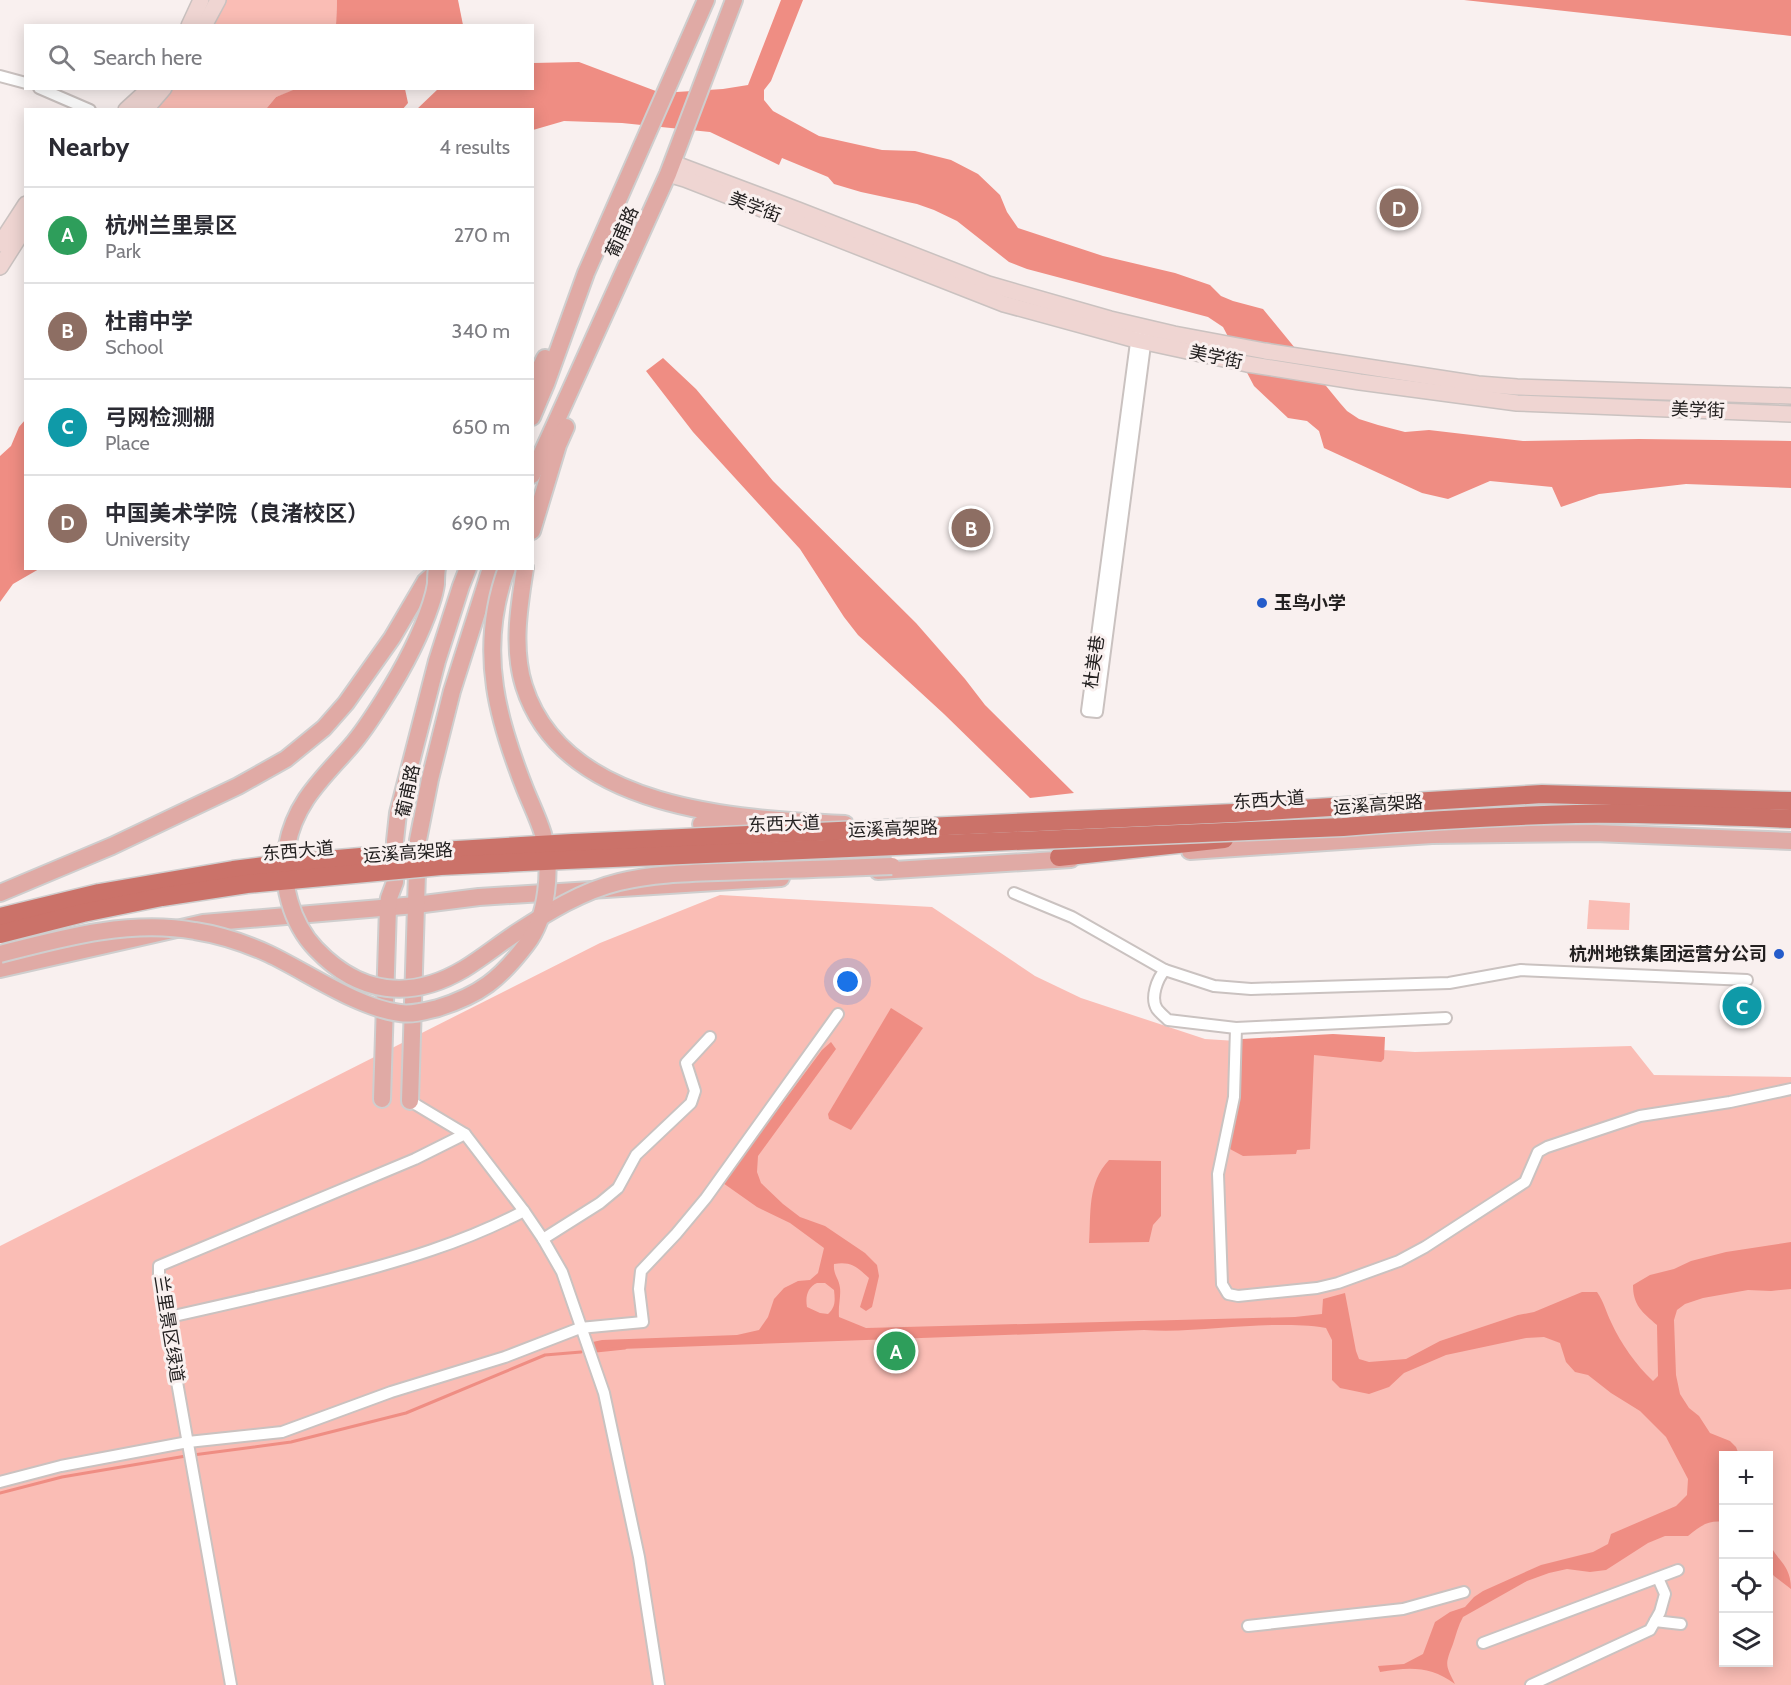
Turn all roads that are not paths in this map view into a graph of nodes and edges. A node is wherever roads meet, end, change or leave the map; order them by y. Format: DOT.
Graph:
graph roads {
  1 [pos="201,0"];
  2 [pos="218,0"];
  3 [pos="706,0"];
  4 [pos="734,0"];
  5 [pos="190,24"];
  6 [pos="205,24"];
  7 [pos="0,76"];
  8 [pos="24,82"];
  9 [pos="44,90"];
  10 [pos="148,90"];
  11 [pos="162,90"];
  12 [pos="85,108"];
  13 [pos="128,108"];
  14 [pos="147,108"];
  15 [pos="671,169"];
  16 [pos="24,207"];
  17 [pos="646,225"];
  18 [pos="24,229"];
  19 [pos="0,244"];
  20 [pos="0,267"];
  21 [pos="586,273"];
  22 [pos="1142,334"];
  23 [pos="534,381"];
  24 [pos="1791,396"];
  25 [pos="534,412"];
  26 [pos="1791,414"];
  27 [pos="558,445"];
  28 [pos="534,471"];
  29 [pos="534,496"];
  30 [pos="534,524"];
  31 [pos="437,570"];
  32 [pos="467,570"];
  33 [pos="490,570"];
  34 [pos="506,570"];
  35 [pos="525,570"];
  36 [pos="1791,801"];
  37 [pos="1341,807"];
  38 [pos="1791,811"];
  39 [pos="1054,817"];
  40 [pos="1791,819"];
  41 [pos="701,824"];
  42 [pos="852,824"];
  43 [pos="1343,827"];
  44 [pos="1791,841"];
  45 [pos="1059,857"];
  46 [pos="417,860"];
  47 [pos="395,862"];
  48 [pos="0,892"];
  49 [pos="1014,893"];
  50 [pos="416,905"];
  51 [pos="388,907"];
  52 [pos="0,916"];
  53 [pos="0,926"];
  54 [pos="0,934"];
  55 [pos="0,954"];
  56 [pos="0,969"];
  57 [pos="1165,970"];
  58 [pos="1747,980"];
  59 [pos="838,1014"];
  60 [pos="1446,1018"];
  61 [pos="1236,1028"];
  62 [pos="710,1037"];
  63 [pos="1791,1089"];
  64 [pos="382,1099"];
  65 [pos="410,1101"];
  66 [pos="465,1134"];
  67 [pos="524,1211"];
  68 [pos="543,1239"];
  69 [pos="165,1318"];
  70 [pos="580,1328"];
  71 [pos="189,1446"];
  72 [pos="0,1482"];
  73 [pos="1678,1570"];
  74 [pos="1658,1578"];
  75 [pos="1464,1592"];
  76 [pos="1655,1621"];
  77 [pos="1682,1624"];
  78 [pos="1248,1626"];
  79 [pos="1483,1642"];
  80 [pos="231,1685"];
  81 [pos="660,1685"];
  82 [pos="1531,1685"];
  1 -- 5 [label="street"];
  2 -- 6 [label="street"];
  3 -- 21 [label="main road, 葡甫路"];
  4 -- 15 [label="main road, 葡甫路"];
  7 -- 8 [label="street"];
  9 -- 12 [label="street"];
  10 -- 13 [label="street"];
  11 -- 14 [label="street"];
  15 -- 17 [label="main road, 葡甫路"];
  15 -- 22 [label="street, 美学街"];
  16 -- 19 [label="street"];
  17 -- 27 [label="main road"];
  17 -- 28 [label="main road, 葡甫路"];
  18 -- 20 [label="street"];
  21 -- 23 [label="main road"];
  21 -- 25 [label="main road, 葡甫路"];
  22 -- 22 [label="street, 杜美巷"];
  22 -- 24 [label="street, 美学街"];
  22 -- 26 [label="street, 美学街"];
  27 -- 29 [label="main road"];
  27 -- 30 [label="main road"];
  31 -- 45 [label="main road, bridge"];
  31 -- 48 [label="main road"];
  32 -- 47 [label="main road, 葡甫路"];
  33 -- 46 [label="main road, 葡甫路"];
  34 -- 55 [label="main road, bridge"];
  35 -- 42 [label="main road"];
  36 -- 37 [label="highway, 运溪高架路, bridge"];
  37 -- 39 [label="highway, bridge"];
  37 -- 52 [label="highway, 运溪高架路, bridge"];
  38 -- 46 [label="main road, 东西大道"];
  39 -- 42 [label="main road, bridge"];
  40 -- 43 [label="highway, 运溪高架路, bridge"];
  41 -- 42 [label="main road"];
  43 -- 45 [label="highway, bridge"];
  43 -- 54 [label="highway, 运溪高架路, bridge"];
  44 -- 50 [label="main road"];
  46 -- 47 [label="main road, 东西大道"];
  46 -- 50 [label="main road, 葡甫路"];
  47 -- 51 [label="main road, 葡甫路"];
  47 -- 53 [label="main road, 东西大道"];
  49 -- 57 [label="street"];
  50 -- 51 [label="main road"];
  50 -- 65 [label="main road, 葡甫路"];
  51 -- 56 [label="main road"];
  51 -- 64 [label="main road, 葡甫路"];
  57 -- 58 [label="street"];
  57 -- 61 [label="street"];
  59 -- 70 [label="street"];
  60 -- 61 [label="street"];
  61 -- 63 [label="street"];
  62 -- 68 [label="street"];
  65 -- 66 [label="street"];
  66 -- 67 [label="street"];
  66 -- 69 [label="street, 兰里景区绿道"];
  67 -- 68 [label="street"];
  67 -- 69 [label="street"];
  68 -- 70 [label="street"];
  69 -- 71 [label="street, 兰里景区绿道"];
  70 -- 71 [label="street"];
  70 -- 81 [label="street"];
  71 -- 72 [label="street"];
  71 -- 80 [label="street, 兰里景区绿道"];
  73 -- 74 [label="street"];
  74 -- 76 [label="street"];
  74 -- 79 [label="street"];
  75 -- 78 [label="street"];
  76 -- 77 [label="street"];
  76 -- 82 [label="street"];
}
